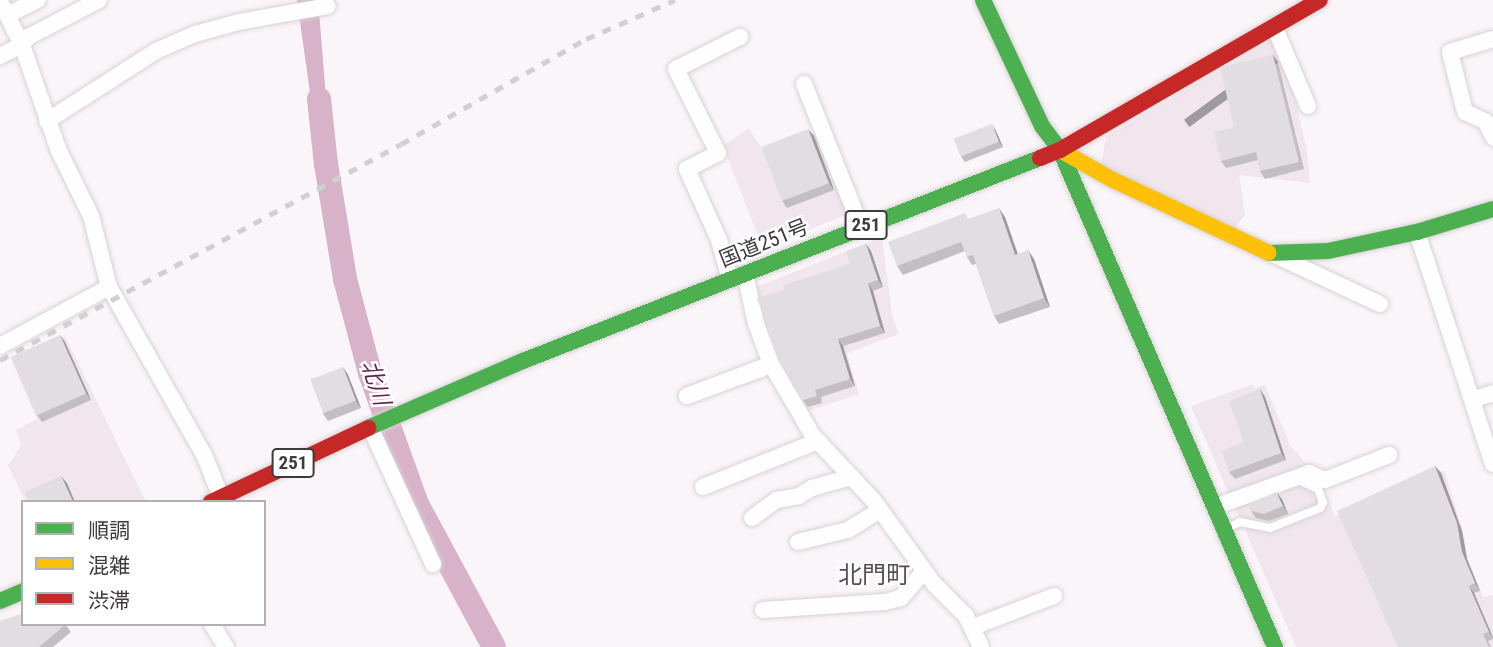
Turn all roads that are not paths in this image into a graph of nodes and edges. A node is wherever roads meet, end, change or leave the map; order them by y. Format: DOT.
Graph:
graph roads {
  1 [pos="38,0"];
  2 [pos="99,0"];
  3 [pos="983,0"];
  4 [pos="1320,0"];
  5 [pos="328,6"];
  6 [pos="296,7"];
  7 [pos="4,8"];
  8 [pos="1274,26"];
  9 [pos="740,37"];
  10 [pos="1493,38"];
  11 [pos="22,45"];
  12 [pos="0,56"];
  13 [pos="804,84"];
  14 [pos="1307,106"];
  15 [pos="47,121"];
  16 [pos="1493,137"];
  17 [pos="1060,150"];
  18 [pos="1493,209"];
  19 [pos="861,227"];
  20 [pos="1417,232"];
  21 [pos="1269,253"];
  22 [pos="737,277"];
  23 [pos="109,287"];
  24 [pos="1380,303"];
  25 [pos="0,346"];
  26 [pos="1493,393"];
  27 [pos="1472,400"];
  28 [pos="373,425"];
  29 [pos="818,441"];
  30 [pos="1389,455"];
  31 [pos="1493,464"];
  32 [pos="851,477"];
  33 [pos="1294,478"];
  34 [pos="703,487"];
  35 [pos="216,499"];
  36 [pos="1214,507"];
  37 [pos="880,510"];
  38 [pos="752,518"];
  39 [pos="1224,530"];
  40 [pos="798,542"];
  41 [pos="433,564"];
  42 [pos="924,572"];
  43 [pos="21,592"];
  44 [pos="1054,596"];
  45 [pos="0,601"];
  46 [pos="763,610"];
  47 [pos="213,626"];
  48 [pos="973,627"];
  49 [pos="226,647"];
  50 [pos="981,647"];
  51 [pos="1275,647"];
  1 -- 7 [label="street"];
  2 -- 11 [label="street"];
  3 -- 17 [label="main road"];
  4 -- 8 [label="main road, 国道251号 / 251"];
  5 -- 6 [label="street"];
  6 -- 15 [label="street"];
  7 -- 11 [label="street"];
  8 -- 14 [label="street"];
  8 -- 17 [label="main road, 国道251号 / 251"];
  9 -- 22 [label="street"];
  10 -- 16 [label="street"];
  11 -- 12 [label="street"];
  11 -- 15 [label="street"];
  13 -- 19 [label="street"];
  15 -- 23 [label="street"];
  17 -- 19 [label="main road, 国道251号 / 251"];
  17 -- 21 [label="main road"];
  17 -- 36 [label="main road"];
  18 -- 20 [label="main road"];
  19 -- 22 [label="main road, 国道251号 / 251"];
  20 -- 21 [label="main road"];
  20 -- 27 [label="street"];
  21 -- 24 [label="street"];
  22 -- 28 [label="main road, 国道251号 / 251"];
  22 -- 29 [label="street"];
  23 -- 25 [label="street"];
  23 -- 35 [label="street"];
  26 -- 27 [label="street"];
  27 -- 31 [label="street"];
  28 -- 35 [label="main road, 国道251号 / 251"];
  28 -- 41 [label="street"];
  29 -- 32 [label="street"];
  29 -- 34 [label="street"];
  30 -- 33 [label="street"];
  32 -- 37 [label="street"];
  32 -- 38 [label="street"];
  33 -- 36 [label="street"];
  33 -- 39 [label="lane"];
  36 -- 39 [label="main road"];
  37 -- 40 [label="street"];
  37 -- 42 [label="street"];
  39 -- 51 [label="main road"];
  42 -- 46 [label="street"];
  42 -- 48 [label="street"];
  43 -- 45 [label="main road"];
  44 -- 48 [label="street"];
  47 -- 49 [label="street"];
  48 -- 50 [label="street"];
}
